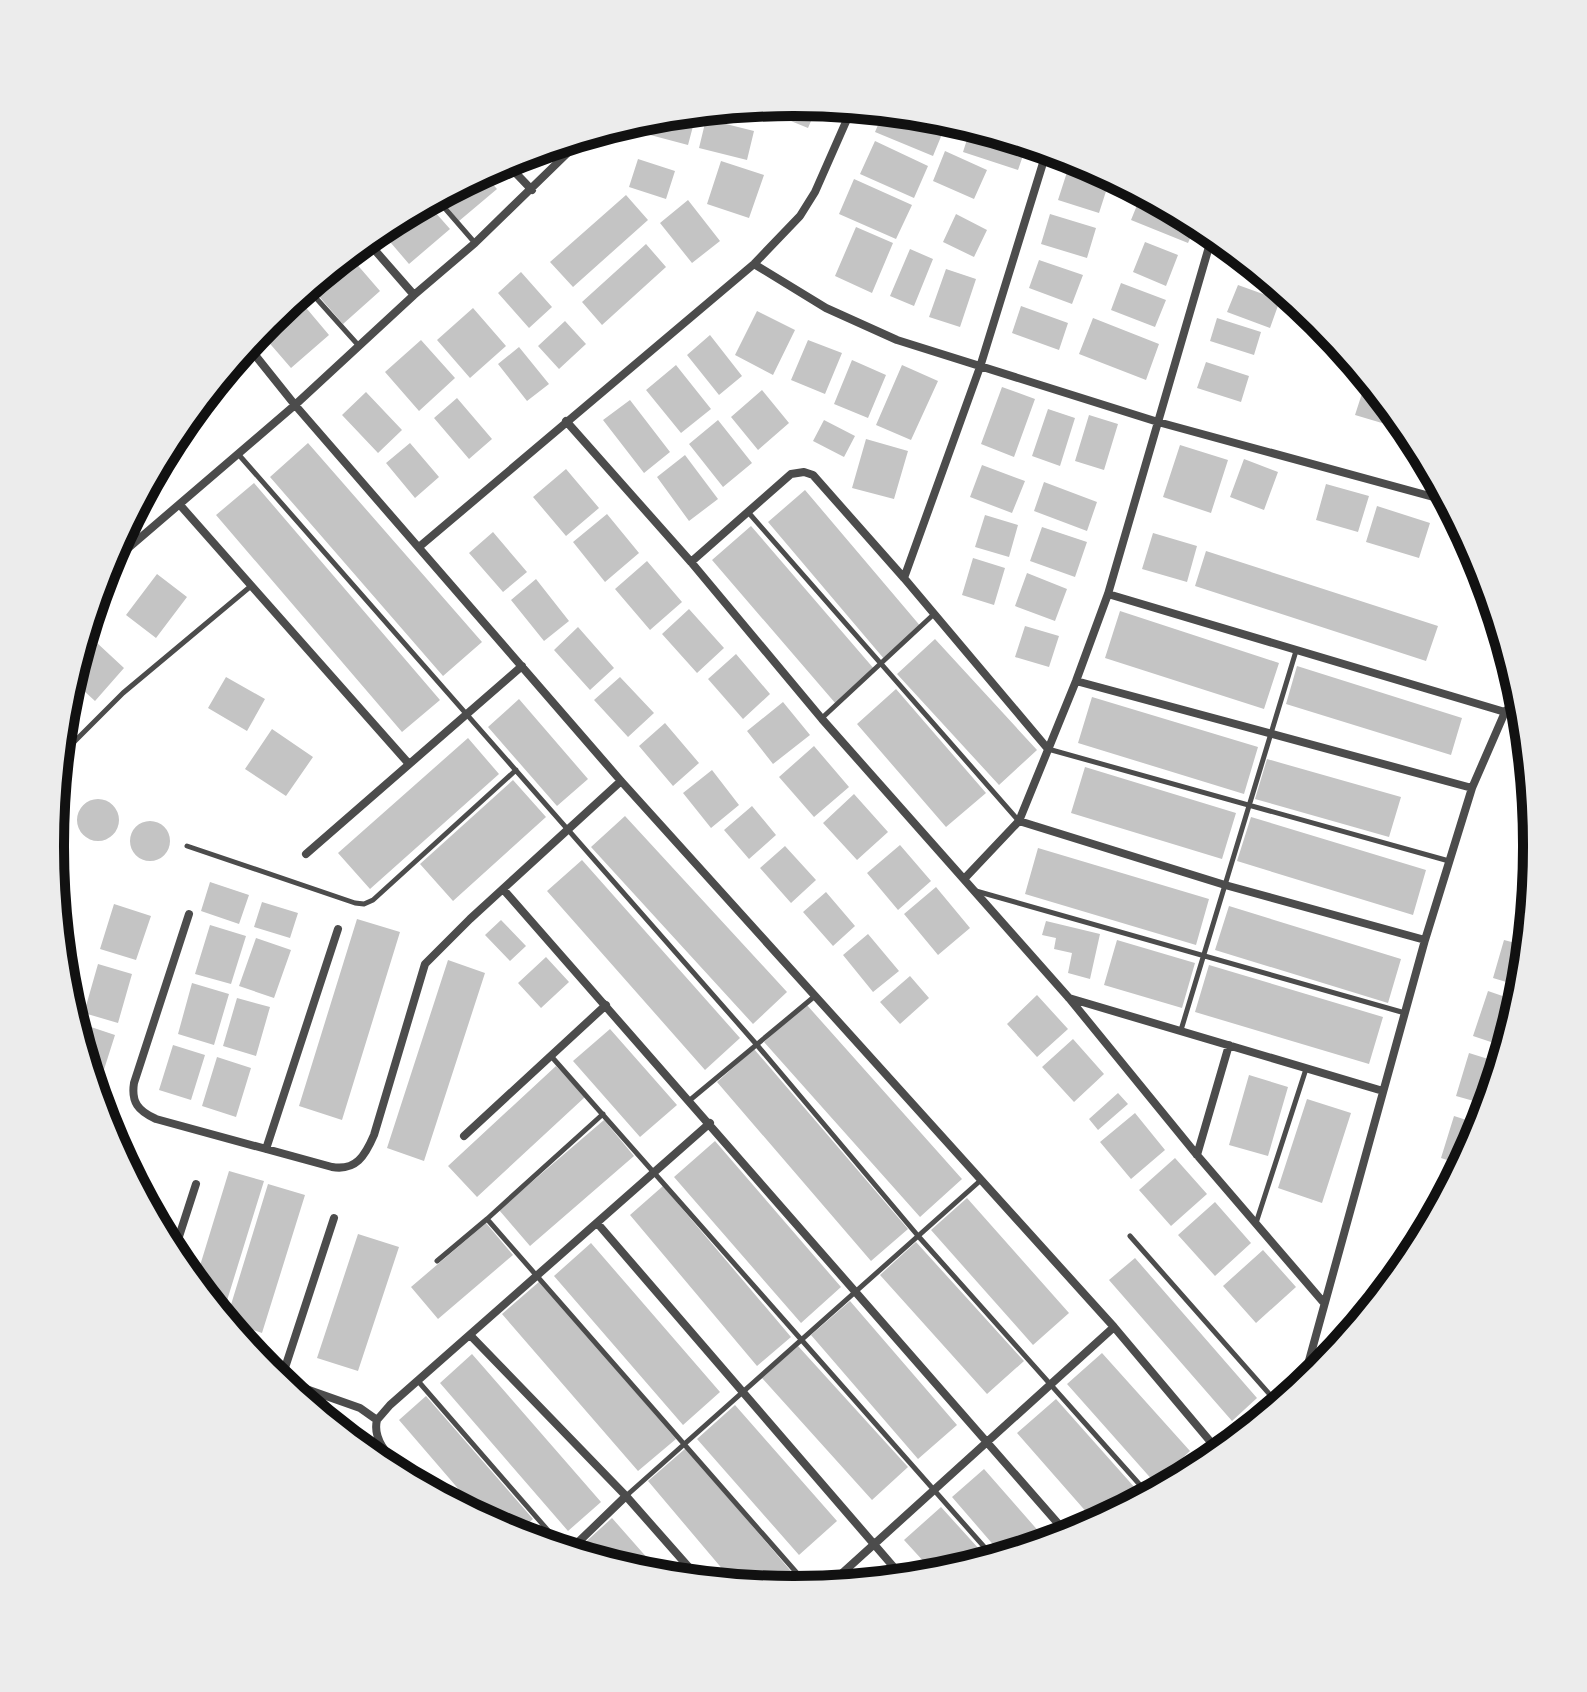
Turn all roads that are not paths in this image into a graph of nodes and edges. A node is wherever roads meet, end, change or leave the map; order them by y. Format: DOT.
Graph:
graph roads {
  1 [pos="847,119"];
  2 [pos="569,152"];
  3 [pos="1044,161"];
  4 [pos="514,172"];
  5 [pos="532,190"];
  6 [pos="443,206"];
  7 [pos="475,243"];
  8 [pos="1209,246"];
  9 [pos="374,249"];
  10 [pos="754,264"];
  11 [pos="414,295"];
  12 [pos="315,297"];
  13 [pos="359,346"];
  14 [pos="255,355"];
  15 [pos="980,367"];
  16 [pos="295,405"];
  17 [pos="566,421"];
  18 [pos="1158,422"];
  19 [pos="239,455"];
  20 [pos="1434,497"];
  21 [pos="180,505"];
  22 [pos="747,512"];
  23 [pos="419,547"];
  24 [pos="128,549"];
  25 [pos="691,562"];
  26 [pos="904,578"];
  27 [pos="251,586"];
  28 [pos="1108,594"];
  29 [pos="934,614"];
  30 [pos="1296,651"];
  31 [pos="522,666"];
  32 [pos="881,666"];
  33 [pos="1076,681"];
  34 [pos="1510,707"];
  35 [pos="1505,712"];
  36 [pos="466,714"];
  37 [pos="822,719"];
  38 [pos="1270,732"];
  39 [pos="71,745"];
  40 [pos="1048,749"];
  41 [pos="409,764"];
  42 [pos="516,770"];
  43 [pos="621,781"];
  44 [pos="1472,788"];
  45 [pos="1249,804"];
  46 [pos="1019,821"];
  47 [pos="568,830"];
  48 [pos="187,846"];
  49 [pos="306,854"];
  50 [pos="1450,861"];
  51 [pos="965,878"];
  52 [pos="1225,885"];
  53 [pos="503,889"];
  54 [pos="975,891"];
  55 [pos="189,914"];
  56 [pos="338,929"];
  57 [pos="1425,940"];
  58 [pos="1203,956"];
  59 [pos="815,996"];
  60 [pos="1069,998"];
  61 [pos="606,1005"];
  62 [pos="1406,1013"];
  63 [pos="1181,1030"];
  64 [pos="757,1045"];
  65 [pos="1229,1045"];
  66 [pos="551,1056"];
  67 [pos="1306,1069"];
  68 [pos="1383,1091"];
  69 [pos="690,1100"];
  70 [pos="603,1114"];
  71 [pos="710,1123"];
  72 [pos="464,1136"];
  73 [pos="266,1149"];
  74 [pos="1197,1155"];
  75 [pos="655,1173"];
  76 [pos="981,1180"];
  77 [pos="196,1184"];
  78 [pos="334,1218"];
  79 [pos="487,1219"];
  80 [pos="598,1224"];
  81 [pos="1256,1224"];
  82 [pos="1130,1236"];
  83 [pos="919,1237"];
  84 [pos="179,1238"];
  85 [pos="437,1261"];
  86 [pos="538,1276"];
  87 [pos="855,1291"];
  88 [pos="1324,1303"];
  89 [pos="1114,1327"];
  90 [pos="470,1335"];
  91 [pos="802,1339"];
  92 [pos="1308,1363"];
  93 [pos="282,1366"];
  94 [pos="418,1381"];
  95 [pos="1050,1385"];
  96 [pos="308,1390"];
  97 [pos="743,1393"];
  98 [pos="1271,1396"];
  99 [pos="377,1420"];
  100 [pos="684,1443"];
  101 [pos="986,1443"];
  102 [pos="1212,1444"];
  103 [pos="389,1453"];
  104 [pos="1141,1487"];
  105 [pos="933,1490"];
  106 [pos="626,1496"];
  107 [pos="1059,1525"];
  108 [pos="553,1535"];
  109 [pos="576,1542"];
  110 [pos="873,1544"];
  111 [pos="986,1550"];
  112 [pos="689,1567"];
  113 [pos="894,1568"];
  114 [pos="841,1574"];
  115 [pos="799,1576"];
  1 -- 10 [label="street"];
  2 -- 5 [label="street"];
  3 -- 15 [label="street"];
  4 -- 5 [label="street"];
  5 -- 7 [label="street"];
  6 -- 7 [label="lane"];
  7 -- 11 [label="street"];
  8 -- 18 [label="street"];
  9 -- 11 [label="street"];
  10 -- 15 [label="street"];
  10 -- 17 [label="street"];
  11 -- 13 [label="street"];
  12 -- 13 [label="lane"];
  13 -- 16 [label="street"];
  14 -- 16 [label="street"];
  15 -- 18 [label="street"];
  15 -- 26 [label="street"];
  16 -- 19 [label="street"];
  16 -- 23 [label="street"];
  17 -- 23 [label="street"];
  17 -- 25 [label="street"];
  18 -- 20 [label="street"];
  18 -- 28 [label="street"];
  19 -- 21 [label="street"];
  19 -- 36 [label="lane"];
  21 -- 24 [label="street"];
  21 -- 27 [label="street"];
  22 -- 25 [label="street"];
  22 -- 26 [label="street"];
  22 -- 32 [label="lane"];
  23 -- 31 [label="street"];
  25 -- 37 [label="street"];
  26 -- 29 [label="street"];
  27 -- 39 [label="lane"];
  27 -- 41 [label="street"];
  28 -- 30 [label="street"];
  28 -- 33 [label="street"];
  29 -- 32 [label="lane"];
  29 -- 40 [label="street"];
  30 -- 35 [label="street"];
  30 -- 38 [label="lane"];
  31 -- 36 [label="street"];
  31 -- 43 [label="street"];
  32 -- 37 [label="lane"];
  32 -- 46 [label="lane"];
  33 -- 38 [label="street"];
  33 -- 40 [label="street"];
  34 -- 35 [label="street"];
  35 -- 44 [label="street"];
  36 -- 41 [label="street"];
  36 -- 42 [label="lane"];
  37 -- 51 [label="street"];
  38 -- 44 [label="street"];
  38 -- 45 [label="lane"];
  40 -- 45 [label="lane"];
  40 -- 46 [label="street"];
  41 -- 49 [label="street"];
  42 -- 47 [label="lane"];
  42 -- 48 [label="lane"];
  43 -- 47 [label="street"];
  43 -- 59 [label="street"];
  44 -- 50 [label="street"];
  45 -- 50 [label="lane"];
  45 -- 52 [label="lane"];
  46 -- 51 [label="street"];
  46 -- 52 [label="street"];
  47 -- 53 [label="street"];
  47 -- 64 [label="lane"];
  50 -- 57 [label="street"];
  51 -- 54 [label="street"];
  52 -- 57 [label="street"];
  52 -- 58 [label="lane"];
  53 -- 61 [label="street"];
  53 -- 73 [label="street"];
  54 -- 58 [label="lane"];
  54 -- 60 [label="street"];
  55 -- 73 [label="street"];
  56 -- 73 [label="street"];
  57 -- 62 [label="street"];
  58 -- 62 [label="lane"];
  58 -- 63 [label="lane"];
  59 -- 64 [label="lane"];
  59 -- 76 [label="street"];
  60 -- 63 [label="street"];
  60 -- 74 [label="street"];
  61 -- 66 [label="street"];
  61 -- 69 [label="street"];
  62 -- 68 [label="street"];
  63 -- 65 [label="street"];
  64 -- 69 [label="lane"];
  64 -- 83 [label="lane"];
  65 -- 67 [label="street"];
  65 -- 74 [label="street"];
  66 -- 70 [label="lane"];
  66 -- 72 [label="street"];
  67 -- 68 [label="street"];
  67 -- 81 [label="lane"];
  68 -- 88 [label="street"];
  69 -- 71 [label="street"];
  70 -- 75 [label="lane"];
  70 -- 79 [label="lane"];
  71 -- 75 [label="street"];
  71 -- 87 [label="street"];
  74 -- 81 [label="street"];
  75 -- 80 [label="street"];
  75 -- 91 [label="lane"];
  76 -- 83 [label="lane"];
  76 -- 89 [label="street"];
  77 -- 84 [label="street"];
  78 -- 93 [label="street"];
  79 -- 85 [label="lane"];
  79 -- 86 [label="lane"];
  80 -- 86 [label="street"];
  80 -- 97 [label="street"];
  81 -- 88 [label="street"];
  82 -- 98 [label="lane"];
  83 -- 87 [label="lane"];
  83 -- 95 [label="lane"];
  86 -- 90 [label="street"];
  86 -- 100 [label="lane"];
  87 -- 91 [label="lane"];
  87 -- 101 [label="street"];
  88 -- 92 [label="street"];
  89 -- 95 [label="street"];
  89 -- 102 [label="street"];
  90 -- 94 [label="street"];
  90 -- 106 [label="street"];
  91 -- 97 [label="lane"];
  91 -- 105 [label="lane"];
  94 -- 99 [label="street"];
  94 -- 108 [label="lane"];
  95 -- 101 [label="street"];
  95 -- 104 [label="lane"];
  96 -- 99 [label="street"];
  97 -- 100 [label="lane"];
  97 -- 110 [label="street"];
  99 -- 103 [label="street"];
  100 -- 106 [label="lane"];
  100 -- 115 [label="lane"];
  101 -- 105 [label="street"];
  101 -- 107 [label="street"];
  105 -- 110 [label="street"];
  105 -- 111 [label="lane"];
  106 -- 109 [label="street"];
  106 -- 112 [label="street"];
  110 -- 113 [label="street"];
  110 -- 114 [label="street"];
}
